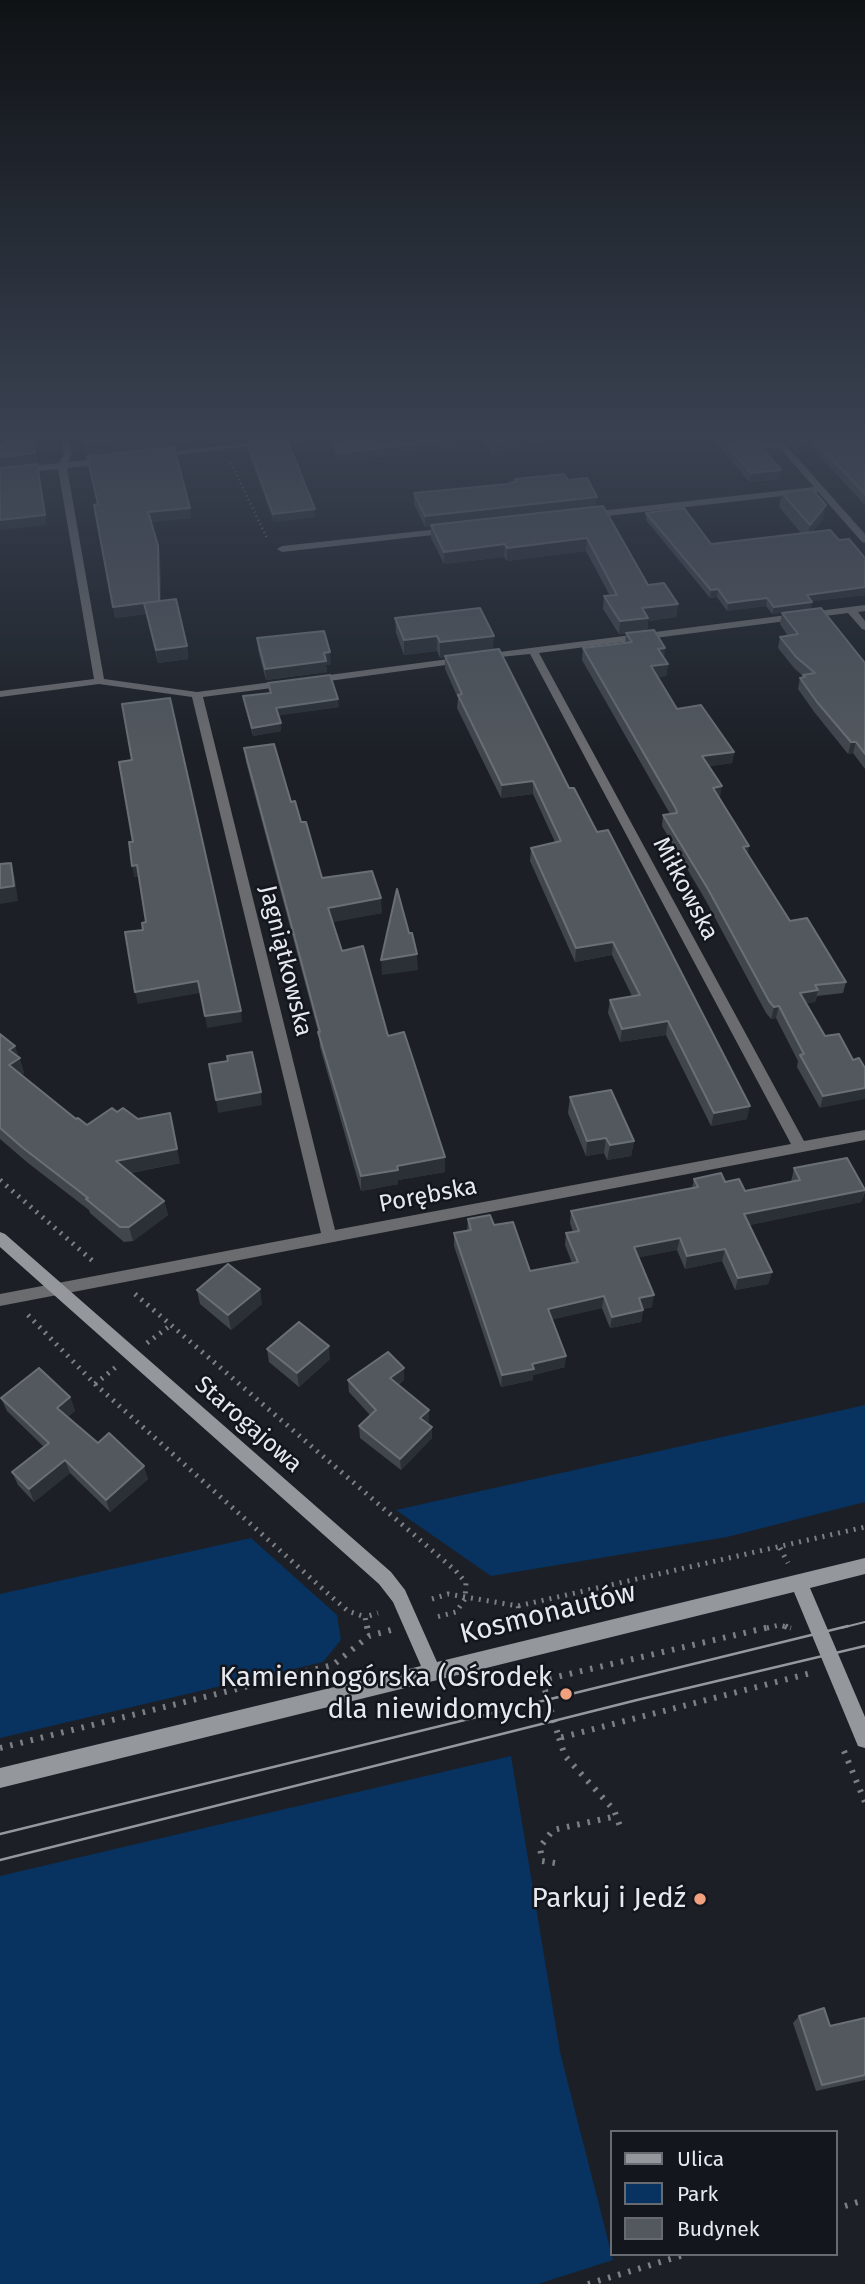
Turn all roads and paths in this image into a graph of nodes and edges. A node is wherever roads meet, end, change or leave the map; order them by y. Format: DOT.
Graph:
graph roads {
  1 [pos="75,543"];
  2 [pos="268,543"];
  3 [pos="339,543"];
  4 [pos="282,549"];
  5 [pos="865,608"];
  6 [pos="851,610"];
  7 [pos="865,627"];
  8 [pos="533,651"];
  9 [pos="99,681"];
  10 [pos="0,694"];
  11 [pos="197,695"];
  12 [pos="865,1135"];
  13 [pos="800,1147"];
  14 [pos="0,1180"];
  15 [pos="0,1238"];
  16 [pos="330,1238"];
  17 [pos="99,1266"];
  18 [pos="56,1289"];
  19 [pos="139,1297"];
  20 [pos="0,1300"];
  21 [pos="22,1311"];
  22 [pos="171,1325"];
  23 [pos="144,1346"];
  24 [pos="121,1364"];
  25 [pos="95,1384"];
  26 [pos="865,1527"];
  27 [pos="865,1566"];
  28 [pos="798,1581"];
  29 [pos="432,1599"];
  30 [pos="465,1599"];
  31 [pos="518,1606"];
  32 [pos="378,1613"];
  33 [pos="450,1614"];
  34 [pos="365,1616"];
  35 [pos="522,1620"];
  36 [pos="790,1627"];
  37 [pos="432,1671"];
  38 [pos="536,1671"];
  39 [pos="813,1678"];
  40 [pos="539,1681"];
  41 [pos="559,1738"];
  42 [pos="865,1739"];
  43 [pos="0,1748"];
  44 [pos="0,1778"];
  45 [pos="617,1816"];
  46 [pos="621,1829"];
  47 [pos="555,1863"];
  48 [pos="865,2200"];
  49 [pos="837,2208"];
  50 [pos="680,2256"];
  51 [pos="589,2284"];
  1 -- 9 [label="street"];
  2 -- 4 [label="path"];
  3 -- 4 [label="street"];
  5 -- 6 [label="street"];
  6 -- 7 [label="street"];
  6 -- 8 [label="street"];
  8 -- 11 [label="street"];
  8 -- 13 [label="street, Miłkowska"];
  9 -- 10 [label="street"];
  9 -- 11 [label="street"];
  11 -- 16 [label="street, Jagniątkowska"];
  12 -- 13 [label="street, Porębska"];
  13 -- 16 [label="street, Porębska"];
  14 -- 17 [label="path"];
  15 -- 18 [label="street, Starogajowa"];
  16 -- 18 [label="street, Porębska"];
  18 -- 20 [label="street, Porębska"];
  18 -- 37 [label="street, Starogajowa"];
  19 -- 22 [label="path"];
  21 -- 25 [label="path"];
  22 -- 23 [label="path"];
  22 -- 30 [label="path"];
  24 -- 25 [label="path"];
  25 -- 34 [label="path"];
  26 -- 31 [label="path"];
  27 -- 28 [label="street, Kosmonautów"];
  28 -- 37 [label="street, Kosmonautów"];
  28 -- 42 [label="street"];
  29 -- 30 [label="path"];
  30 -- 31 [label="path"];
  30 -- 33 [label="path"];
  31 -- 35 [label="path"];
  32 -- 34 [label="path"];
  34 -- 43 [label="path"];
  36 -- 40 [label="path"];
  37 -- 44 [label="street, Kosmonautów"];
  38 -- 40 [label="path"];
  39 -- 41 [label="path"];
  40 -- 41 [label="path"];
  41 -- 45 [label="path"];
  45 -- 46 [label="path"];
  45 -- 47 [label="path"];
  48 -- 49 [label="path"];
  50 -- 51 [label="path"];
}
